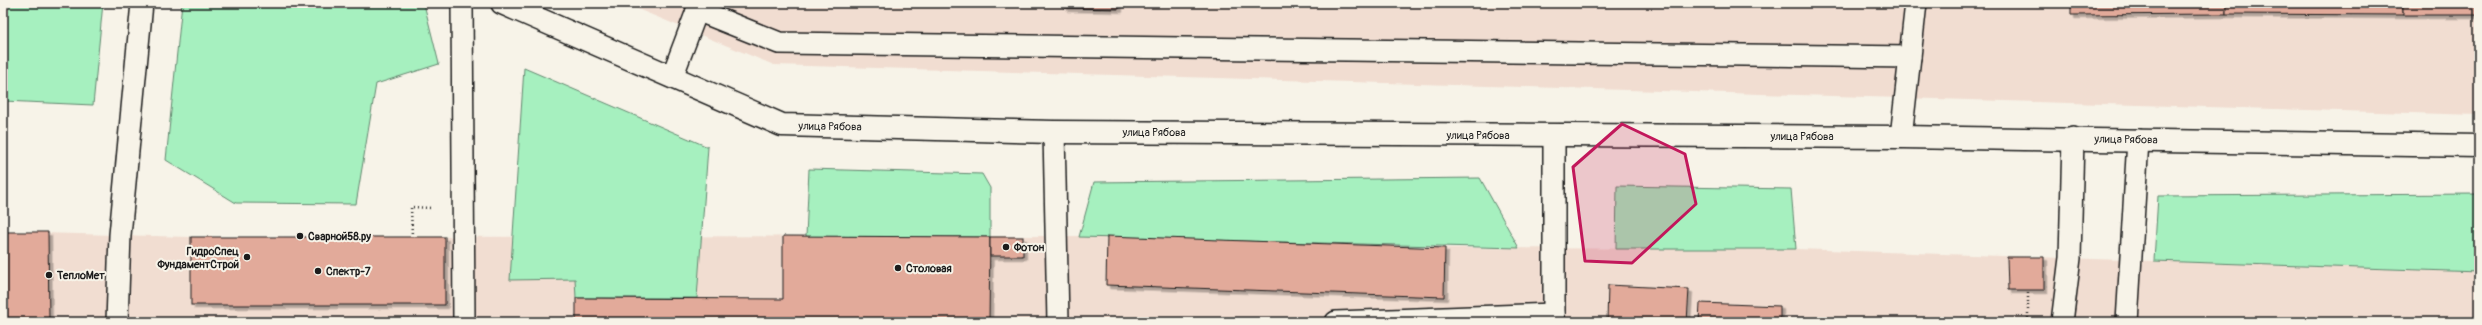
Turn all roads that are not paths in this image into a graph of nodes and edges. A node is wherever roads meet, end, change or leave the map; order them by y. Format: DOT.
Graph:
graph roads {
  1 [pos="142,3"];
  2 [pos="462,3"];
  3 [pos="502,3"];
  4 [pos="1916,3"];
  5 [pos="699,7"];
  6 [pos="1910,57"];
  7 [pos="672,77"];
  8 [pos="1054,132"];
  9 [pos="1554,136"];
  10 [pos="1901,137"];
  11 [pos="2073,138"];
  12 [pos="2138,140"];
  13 [pos="2479,146"];
  14 [pos="1554,318"];
  15 [pos="117,322"];
  16 [pos="464,322"];
  17 [pos="1058,322"];
  18 [pos="1336,322"];
  19 [pos="2062,322"];
  20 [pos="2127,322"];
  1 -- 15 [label="lane"];
  2 -- 16 [label="lane"];
  3 -- 7 [label="street, улица Рябова"];
  4 -- 6 [label="lane"];
  5 -- 6 [label="lane"];
  5 -- 7 [label="lane"];
  6 -- 10 [label="lane"];
  7 -- 8 [label="street, улица Рябова"];
  8 -- 9 [label="street, улица Рябова"];
  8 -- 17 [label="lane"];
  9 -- 10 [label="street, улица Рябова"];
  9 -- 14 [label="lane"];
  10 -- 11 [label="street, улица Рябова"];
  11 -- 12 [label="street, улица Рябова"];
  11 -- 19 [label="lane"];
  12 -- 13 [label="street, улица Рябова"];
  12 -- 20 [label="lane"];
  14 -- 18 [label="lane"];
}
